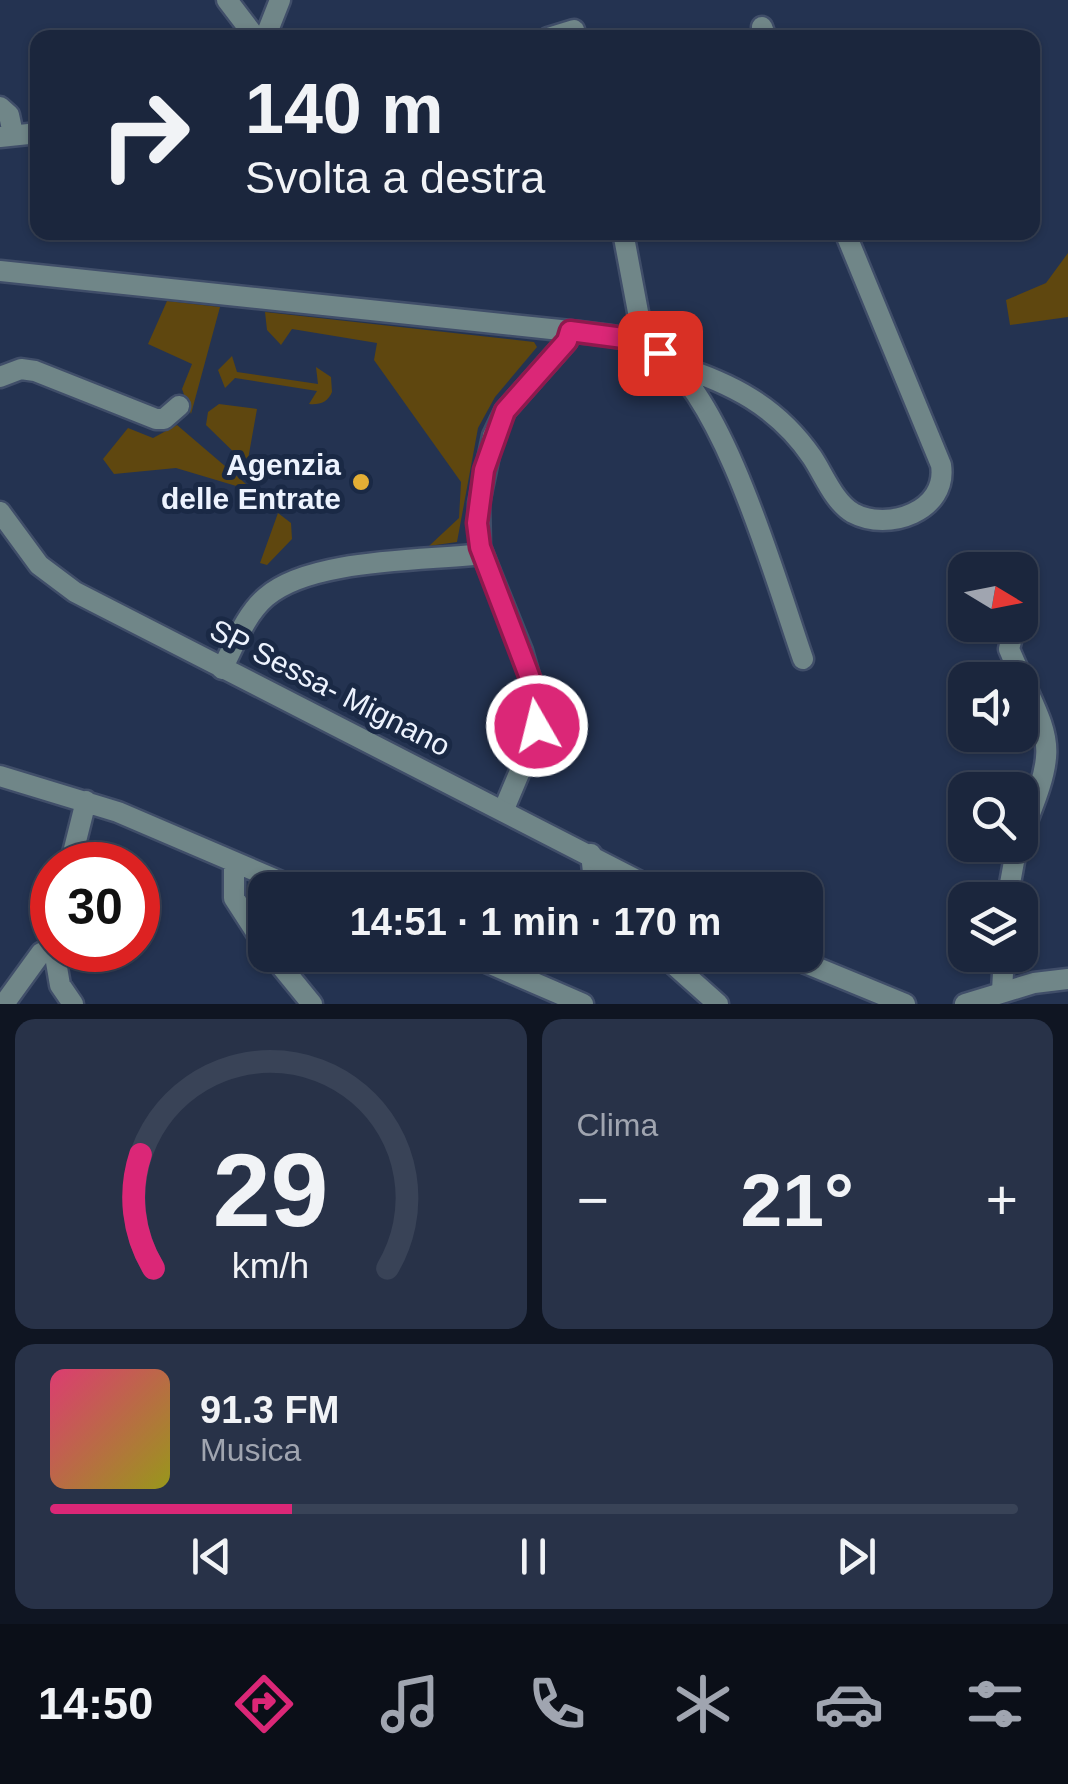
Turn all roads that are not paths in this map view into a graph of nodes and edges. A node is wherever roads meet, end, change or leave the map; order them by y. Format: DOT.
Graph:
graph roads {
  1 [pos="228,0"];
  2 [pos="280,0"];
  3 [pos="250,30"];
  4 [pos="268,30"];
  5 [pos="0,107"];
  6 [pos="6,136"];
  7 [pos="624,240"];
  8 [pos="849,240"];
  9 [pos="0,271"];
  10 [pos="570,331"];
  11 [pos="644,344"];
  12 [pos="674,365"];
  13 [pos="0,377"];
  14 [pos="178,406"];
  15 [pos="0,512"];
  16 [pos="483,554"];
  17 [pos="1011,642"];
  18 [pos="803,659"];
  19 [pos="222,669"];
  20 [pos="0,776"];
  21 [pos="1038,795"];
  22 [pos="86,802"];
  23 [pos="504,809"];
  24 [pos="76,842"];
  25 [pos="591,854"];
  26 [pos="234,864"];
  27 [pos="254,872"];
  28 [pos="593,872"];
  29 [pos="624,872"];
  30 [pos="248,920"];
  31 [pos="30,969"];
  32 [pos="823,970"];
  33 [pos="57,972"];
  34 [pos="286,972"];
  35 [pos="510,972"];
  36 [pos="682,972"];
  37 [pos="1003,972"];
  38 [pos="1068,979"];
  39 [pos="1002,991"];
  40 [pos="4,1004"];
  41 [pos="73,1004"];
  42 [pos="312,1004"];
  43 [pos="584,1004"];
  44 [pos="718,1004"];
  45 [pos="905,1004"];
  46 [pos="965,1004"];
  1 -- 3 [label="street"];
  2 -- 4 [label="street"];
  5 -- 6 [label="street"];
  7 -- 11 [label="street"];
  8 -- 12 [label="street"];
  9 -- 10 [label="street"];
  10 -- 11 [label="street"];
  10 -- 16 [label="street"];
  11 -- 12 [label="street"];
  12 -- 18 [label="street"];
  13 -- 14 [label="street"];
  15 -- 19 [label="street, SP Sessa- Mignano"];
  16 -- 19 [label="street"];
  16 -- 23 [label="street"];
  17 -- 21 [label="street"];
  19 -- 23 [label="street, SP Sessa- Mignano"];
  20 -- 22 [label="street"];
  22 -- 24 [label="street"];
  22 -- 26 [label="street"];
  23 -- 25 [label="street, SP Sessa- Mignano"];
  25 -- 28 [label="street"];
  25 -- 29 [label="street, SP Sessa- Mignano"];
  26 -- 27 [label="street"];
  26 -- 30 [label="street"];
  31 -- 40 [label="street"];
  32 -- 45 [label="street"];
  33 -- 41 [label="street"];
  34 -- 42 [label="street"];
  35 -- 43 [label="street"];
  36 -- 44 [label="street"];
  37 -- 39 [label="street"];
  38 -- 39 [label="street"];
  39 -- 46 [label="street"];
}
